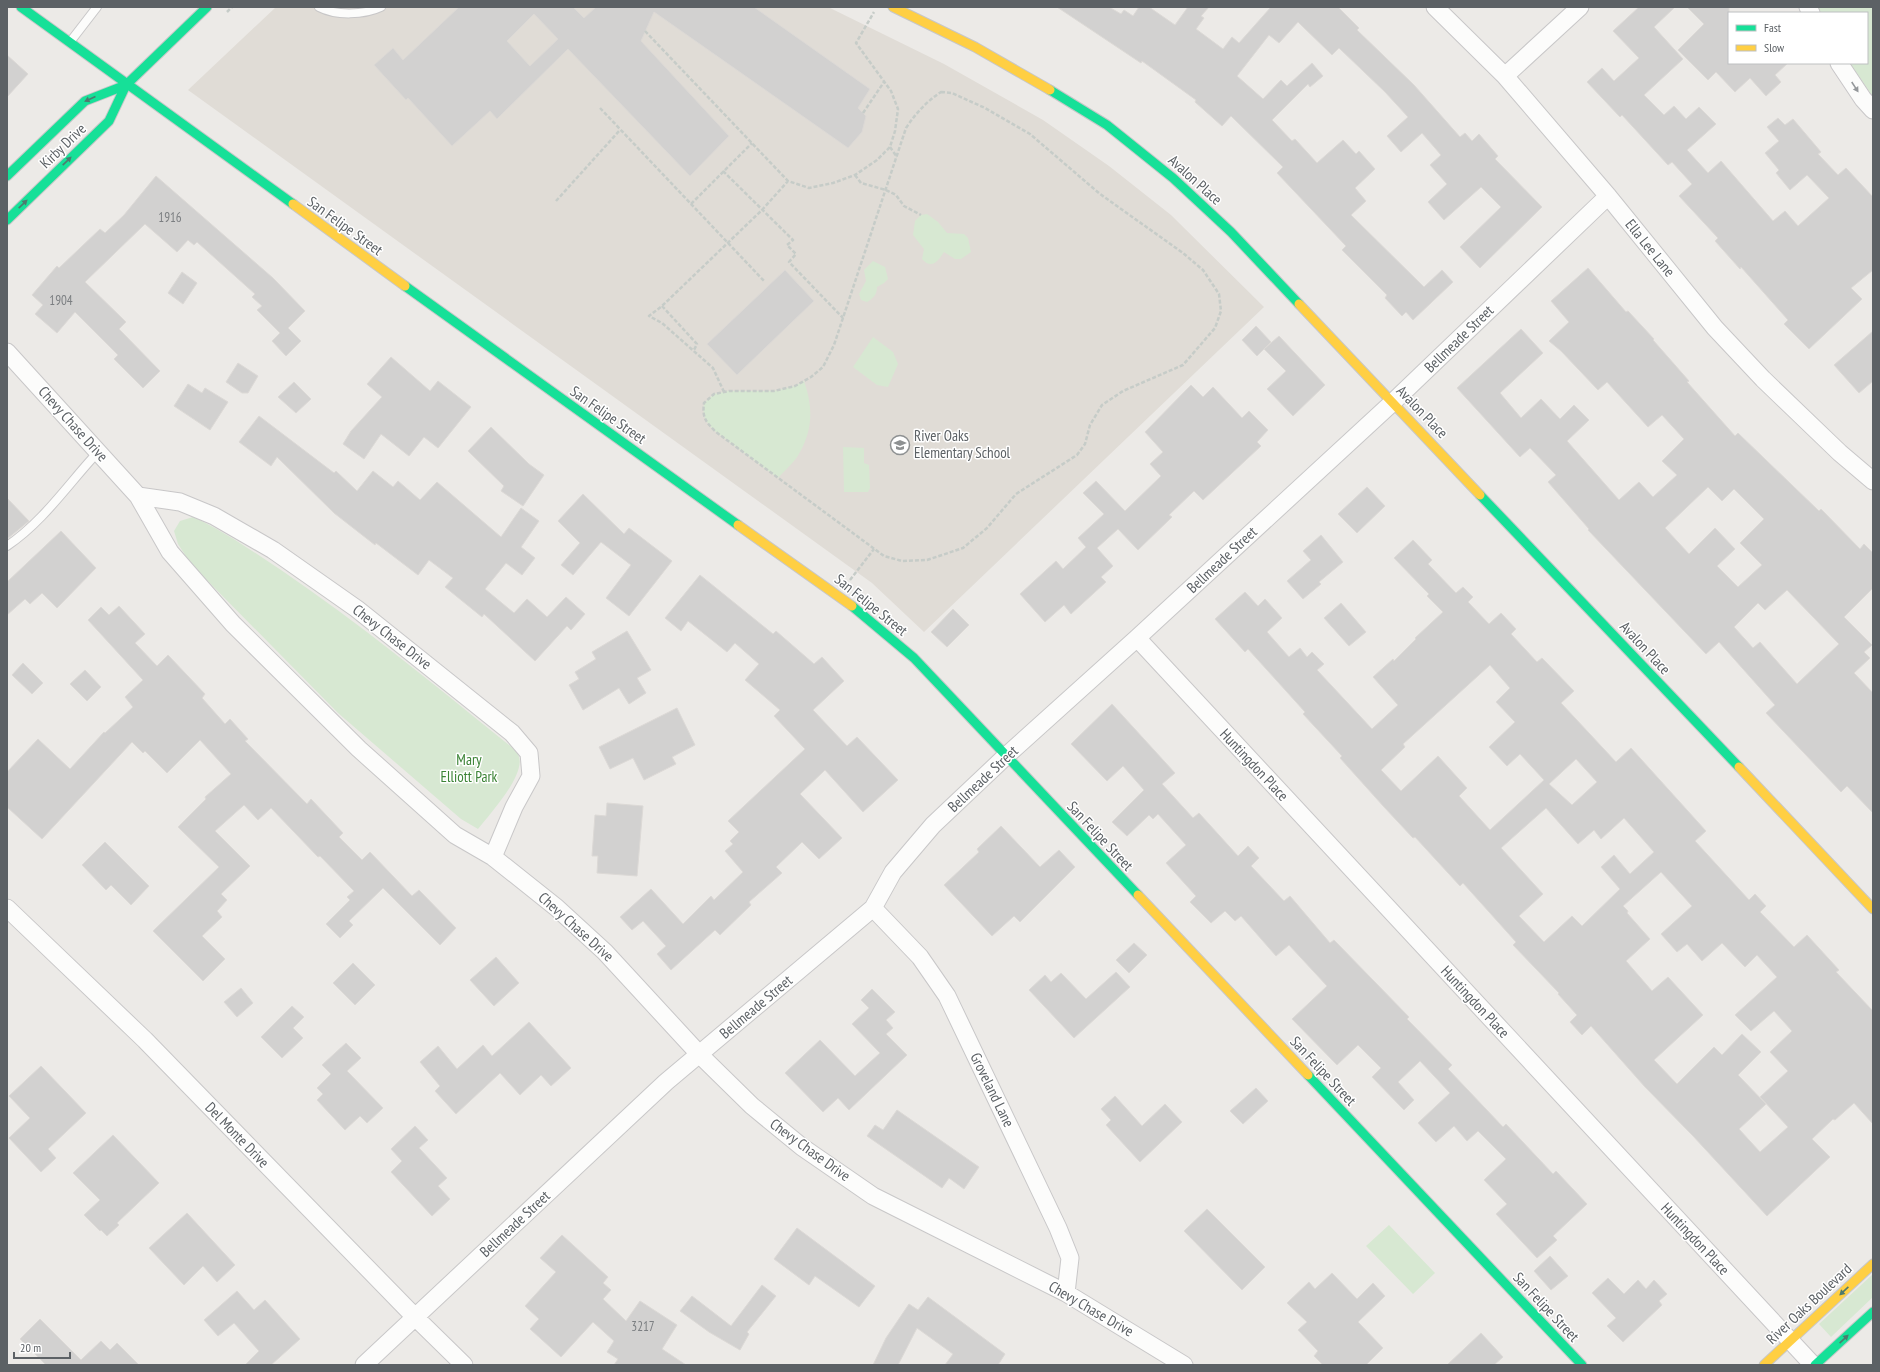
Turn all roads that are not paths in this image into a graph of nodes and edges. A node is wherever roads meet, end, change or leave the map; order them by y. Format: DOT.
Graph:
graph roads {
  1 [pos="21,7"];
  2 [pos="97,7"];
  3 [pos="207,7"];
  4 [pos="319,7"];
  5 [pos="381,7"];
  6 [pos="893,7"];
  7 [pos="1435,7"];
  8 [pos="1580,7"];
  9 [pos="69,42"];
  10 [pos="1840,64"];
  11 [pos="1505,76"];
  12 [pos="126,85"];
  13 [pos="1873,110"];
  14 [pos="7,176"];
  15 [pos="1608,196"];
  16 [pos="7,220"];
  17 [pos="7,352"];
  18 [pos="1393,402"];
  19 [pos="98,452"];
  20 [pos="1873,481"];
  21 [pos="138,496"];
  22 [pos="7,546"];
  23 [pos="1137,638"];
  24 [pos="1006,756"];
  25 [pos="493,857"];
  26 [pos="7,908"];
  27 [pos="873,908"];
  28 [pos="1873,909"];
  29 [pos="700,1055"];
  30 [pos="1873,1264"];
  31 [pos="1066,1292"];
  32 [pos="1873,1312"];
  33 [pos="415,1318"];
  34 [pos="1790,1341"];
  35 [pos="364,1365"];
  36 [pos="464,1365"];
  37 [pos="1184,1365"];
  38 [pos="1582,1365"];
  39 [pos="1764,1365"];
  40 [pos="1814,1365"];
  1 -- 9 [label="main road, San Felipe Street"];
  2 -- 9 [label="lane"];
  3 -- 12 [label="main road, Kirby Drive"];
  4 -- 5 [label="lane"];
  6 -- 18 [label="main road, Avalon Place"];
  7 -- 11 [label="street, Ella Lee Lane"];
  8 -- 11 [label="street"];
  9 -- 12 [label="main road, San Felipe Street"];
  10 -- 13 [label="street, one-way"];
  11 -- 15 [label="street, Ella Lee Lane"];
  12 -- 14 [label="main road, Kirby Drive, one-way"];
  16 -- 12 [label="main road, Kirby Drive, one-way"];
  12 -- 24 [label="main road, San Felipe Street"];
  15 -- 18 [label="street, Bellmeade Street"];
  15 -- 20 [label="street, Ella Lee Lane"];
  17 -- 19 [label="street, Chevy Chase Drive"];
  18 -- 23 [label="street, Bellmeade Street"];
  18 -- 28 [label="main road, Avalon Place"];
  19 -- 21 [label="street, Chevy Chase Drive"];
  19 -- 22 [label="lane"];
  21 -- 25 [label="street, Chevy Chase Drive"];
  21 -- 25 [label="street, Chevy Chase Drive"];
  23 -- 24 [label="street, Bellmeade Street"];
  23 -- 34 [label="street, Huntingdon Place"];
  24 -- 27 [label="street, Bellmeade Street"];
  24 -- 38 [label="main road, San Felipe Street"];
  25 -- 29 [label="street, Chevy Chase Drive"];
  26 -- 33 [label="street, Del Monte Drive"];
  27 -- 29 [label="street, Bellmeade Street"];
  27 -- 31 [label="street, Groveland Lane"];
  29 -- 31 [label="street, Chevy Chase Drive"];
  29 -- 33 [label="street, Bellmeade Street"];
  30 -- 34 [label="main road, River Oaks Boulevard, one-way"];
  31 -- 37 [label="street, Chevy Chase Drive"];
  40 -- 32 [label="main road, one-way"];
  33 -- 35 [label="street, Bellmeade Street"];
  33 -- 36 [label="street, Del Monte Drive"];
  34 -- 39 [label="main road, River Oaks Boulevard"];
  34 -- 40 [label="street, Huntingdon Place"];
}
